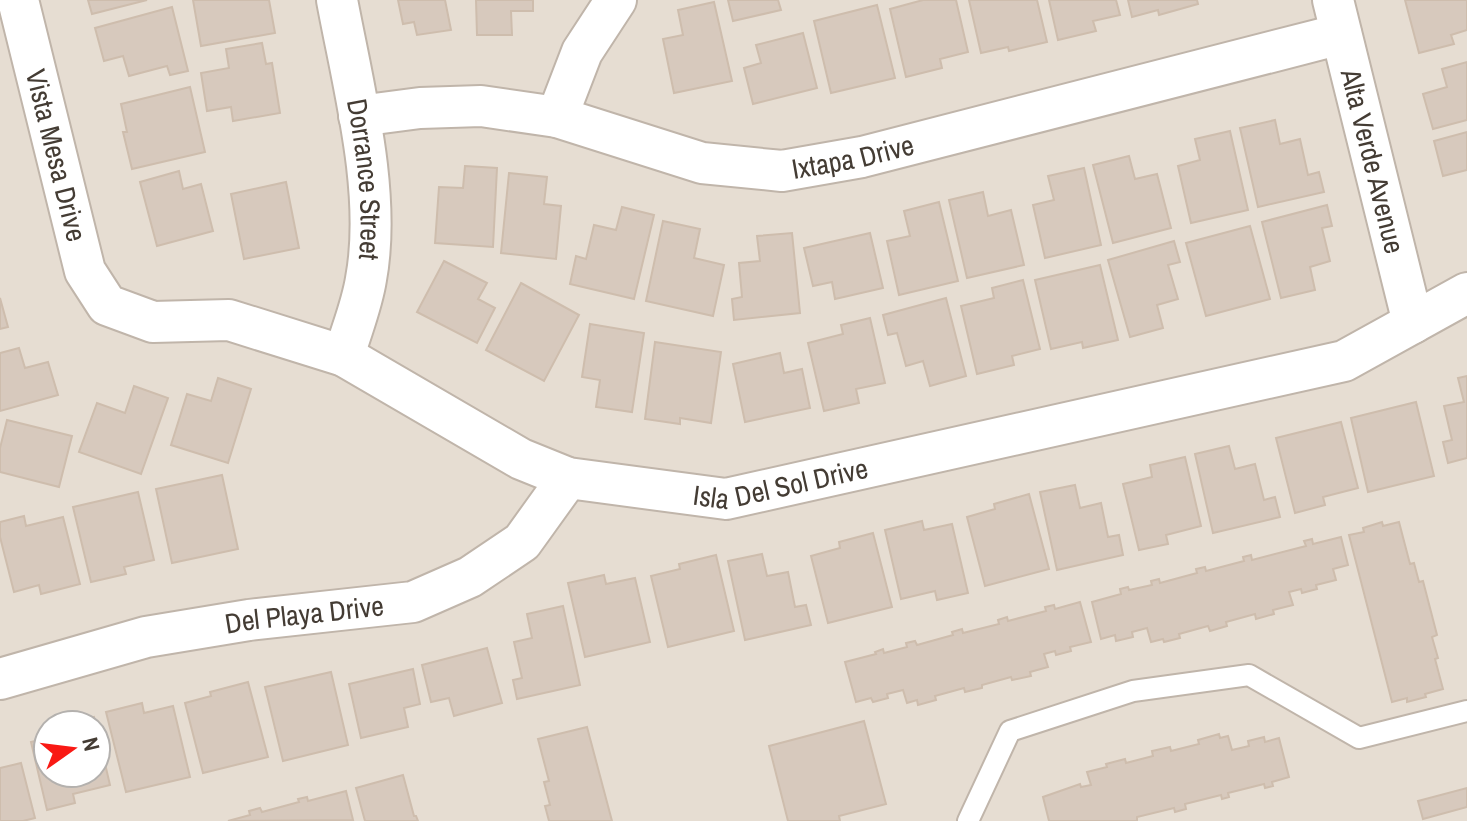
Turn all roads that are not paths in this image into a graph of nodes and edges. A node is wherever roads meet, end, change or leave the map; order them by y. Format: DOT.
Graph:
graph roads {
  1 [pos="18,0"];
  2 [pos="337,0"];
  3 [pos="616,0"];
  4 [pos="1337,17"];
  5 [pos="359,116"];
  6 [pos="557,117"];
  7 [pos="1467,293"];
  8 [pos="107,305"];
  9 [pos="1413,323"];
  10 [pos="344,356"];
  11 [pos="568,478"];
  12 [pos="0,679"];
  13 [pos="1467,711"];
  14 [pos="968,821"];
  1 -- 8 [label="street, Vista Mesa Drive"];
  2 -- 5 [label="street, Dorrance Street"];
  3 -- 6 [label="street"];
  4 -- 6 [label="street, Ixtapa Drive"];
  4 -- 9 [label="street, Alta Verde Avenue"];
  5 -- 6 [label="street, Ixtapa Drive"];
  5 -- 10 [label="street, Dorrance Street"];
  7 -- 9 [label="street, Isla Del Sol Drive"];
  8 -- 10 [label="street, Isla Del Sol Drive"];
  9 -- 11 [label="street, Isla Del Sol Drive"];
  10 -- 11 [label="street, Isla Del Sol Drive"];
  11 -- 12 [label="street, Del Playa Drive"];
  13 -- 14 [label="lane"];
}
